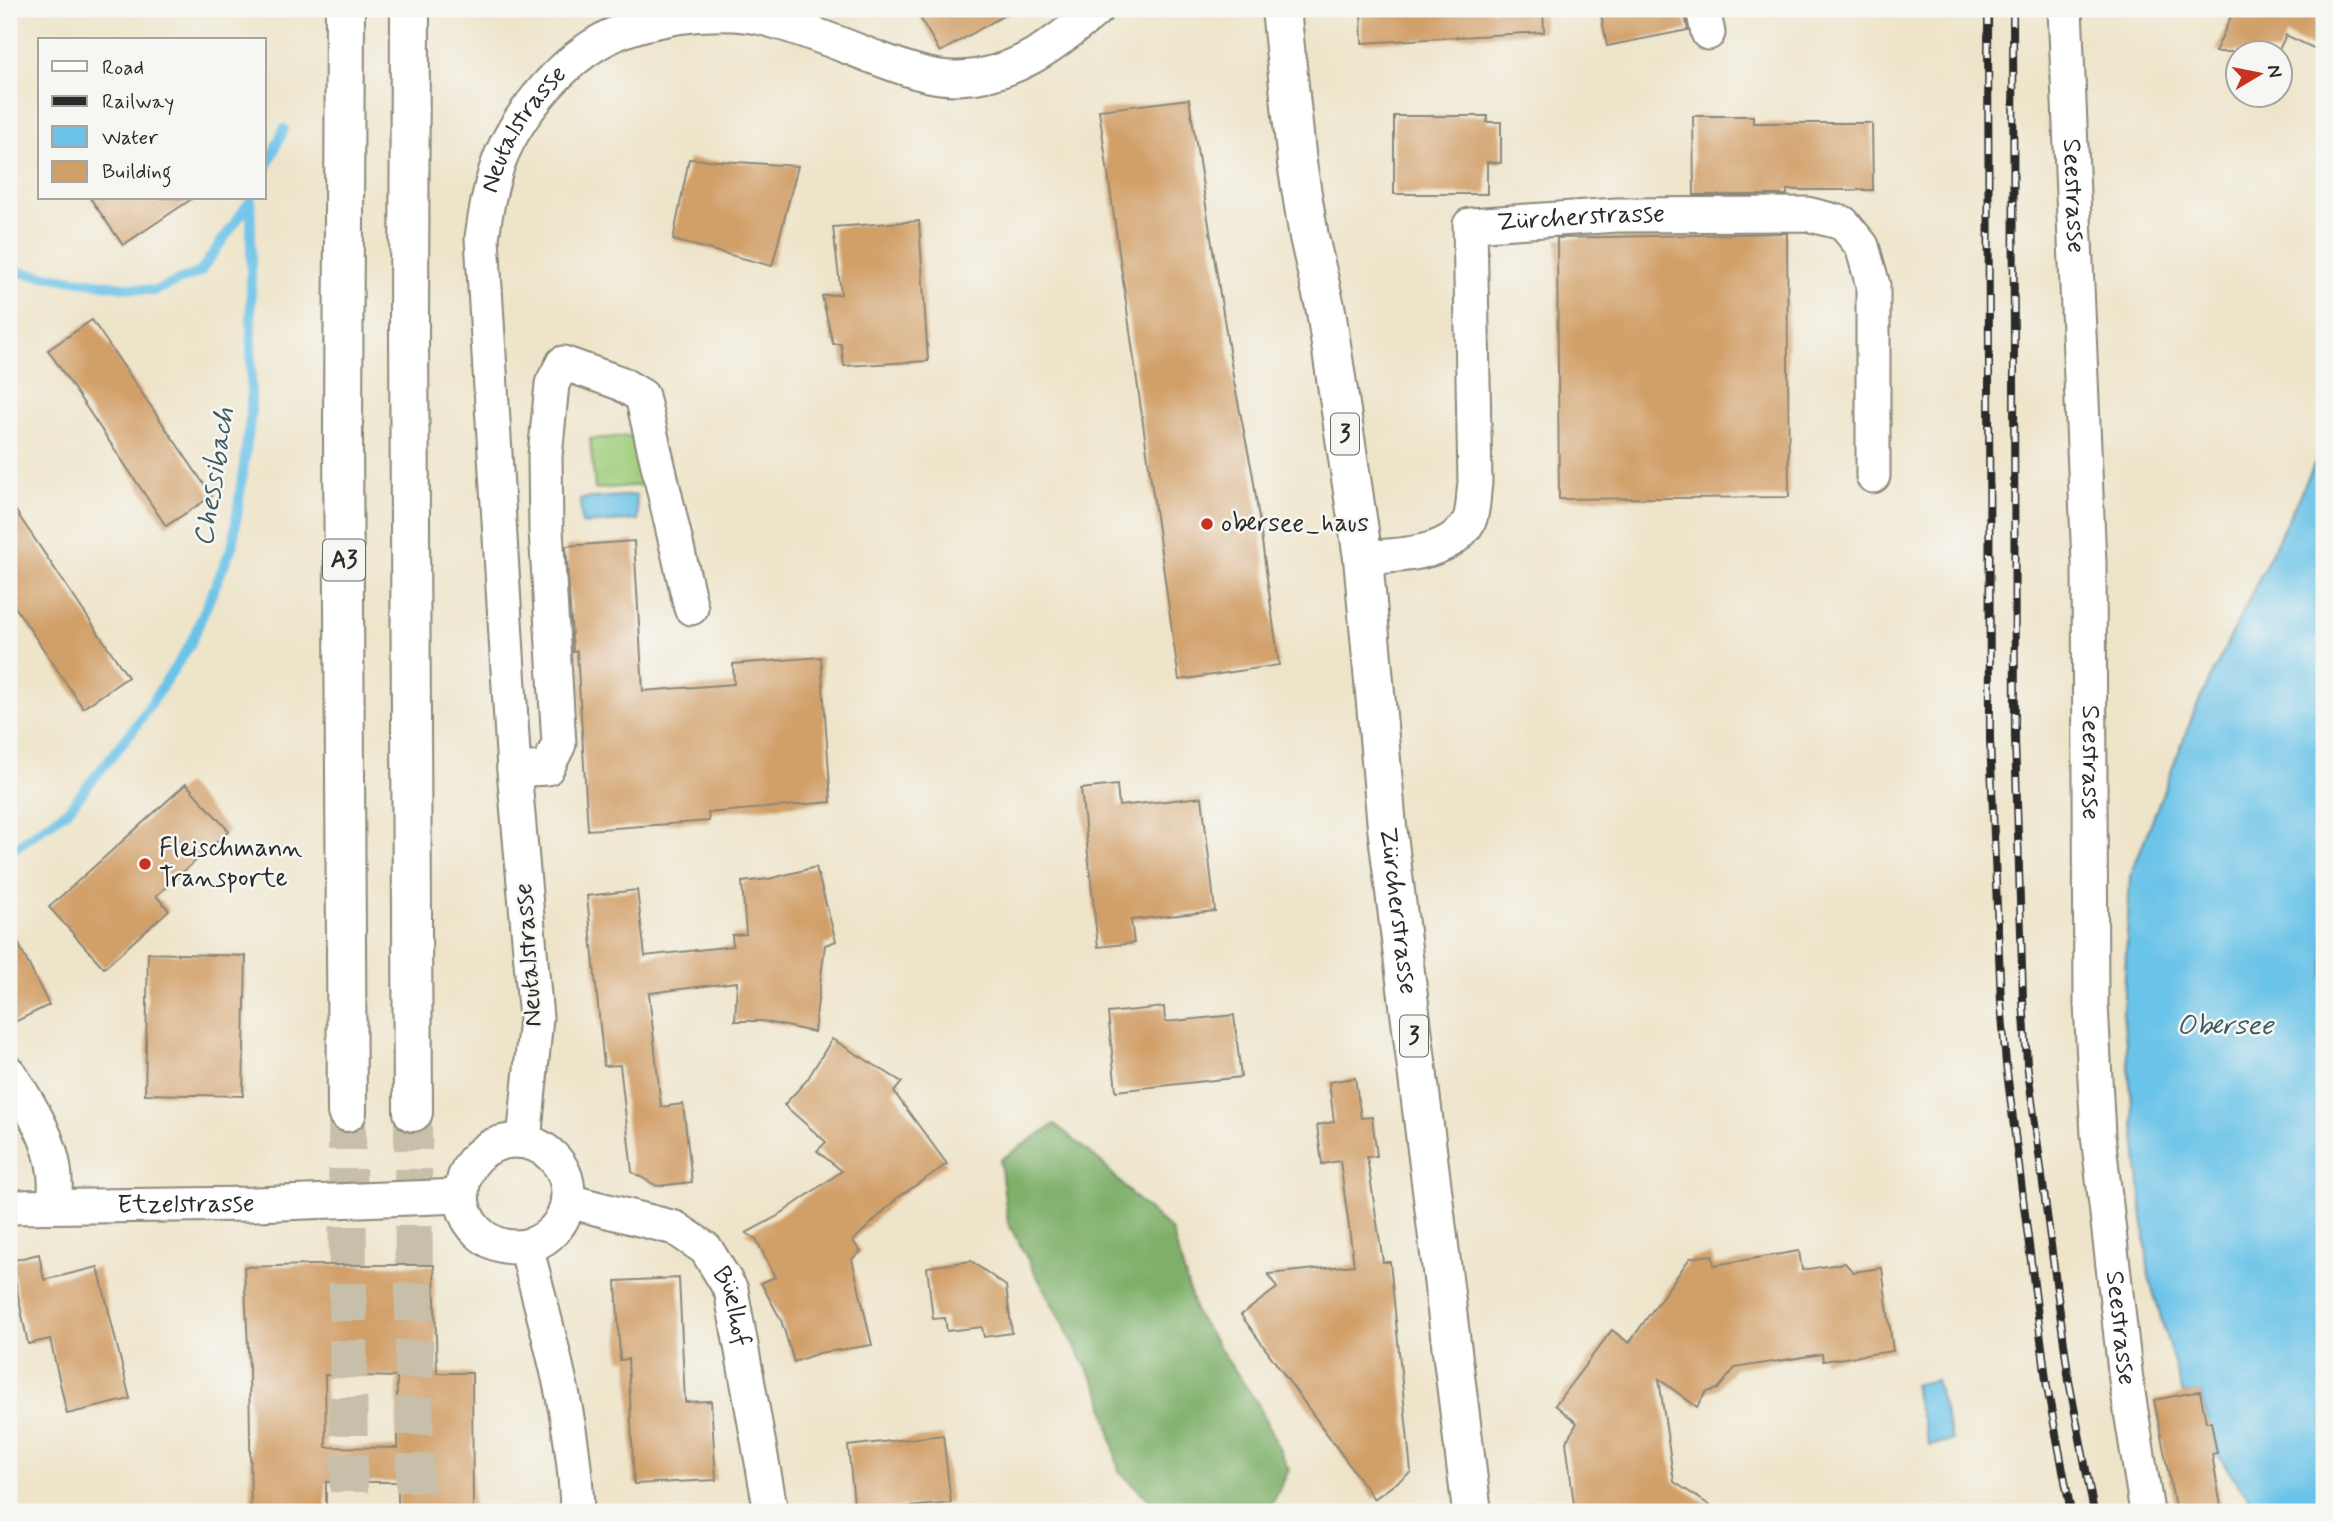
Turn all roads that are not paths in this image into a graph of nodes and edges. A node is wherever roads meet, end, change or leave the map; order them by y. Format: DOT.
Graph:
graph roads {
  1 [pos="345,9"];
  2 [pos="410,9"];
  3 [pos="1097,9"];
  4 [pos="1281,9"];
  5 [pos="2065,9"];
  6 [pos="1873,476"];
  7 [pos="1363,558"];
  8 [pos="691,608"];
  9 [pos="514,770"];
  10 [pos="9,1073"];
  11 [pos="347,1112"];
  12 [pos="413,1112"];
  13 [pos="524,1140"];
  14 [pos="462,1196"];
  15 [pos="568,1201"];
  16 [pos="53,1206"];
  17 [pos="9,1207"];
  18 [pos="526,1246"];
  19 [pos="577,1512"];
  20 [pos="771,1512"];
  21 [pos="1472,1512"];
  22 [pos="2147,1512"];
  1 -- 11 [label="main road, A3"];
  2 -- 12 [label="main road"];
  3 -- 9 [label="street, Neutalstrasse"];
  4 -- 7 [label="main road, Zürcherstrasse / 3"];
  5 -- 22 [label="street, Seestrasse"];
  6 -- 7 [label="street, Zürcherstrasse"];
  7 -- 21 [label="main road, Zürcherstrasse / 3"];
  8 -- 9 [label="street"];
  9 -- 13 [label="street, Neutalstrasse"];
  10 -- 16 [label="street"];
  13 -- 14 [label="street"];
  13 -- 15 [label="street"];
  14 -- 16 [label="street, Etzelstrasse"];
  14 -- 18 [label="street"];
  15 -- 18 [label="street"];
  15 -- 20 [label="street, Büelhof"];
  16 -- 17 [label="street, Etzelstrasse"];
  18 -- 19 [label="street"];
}
